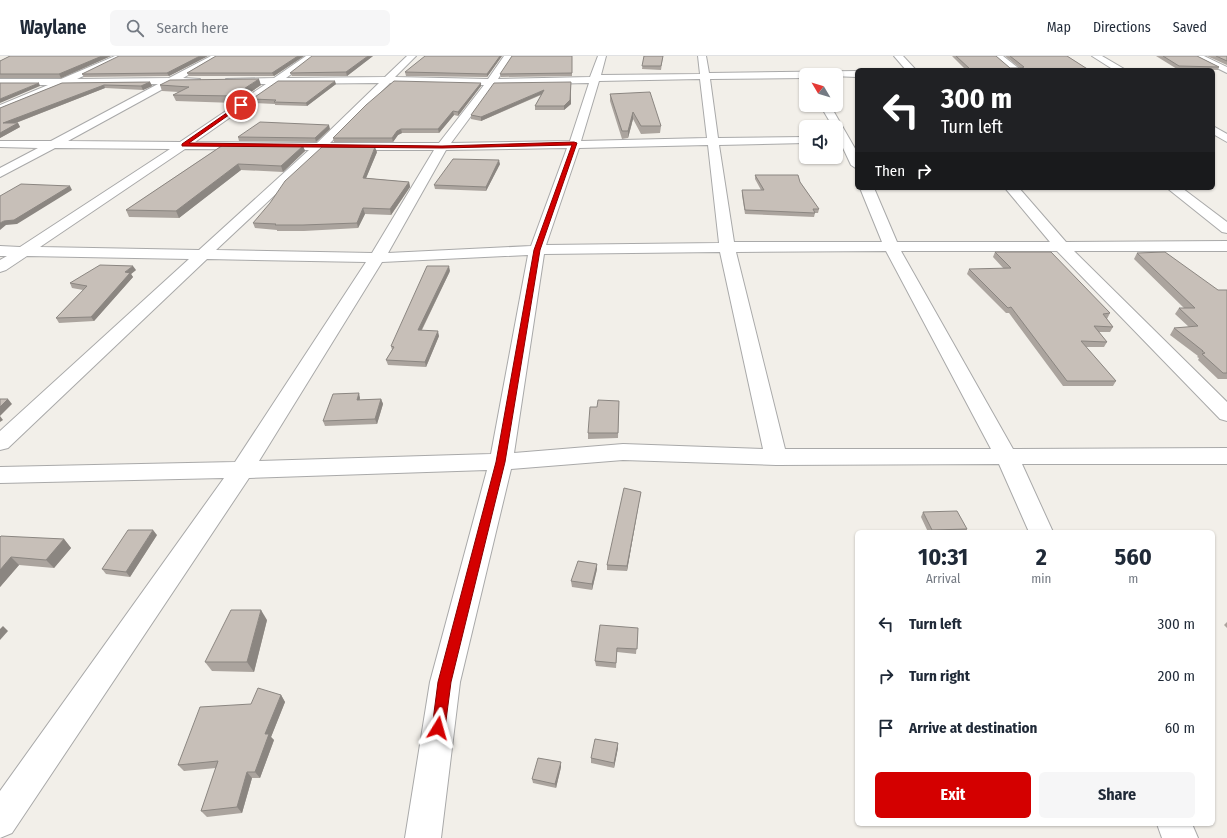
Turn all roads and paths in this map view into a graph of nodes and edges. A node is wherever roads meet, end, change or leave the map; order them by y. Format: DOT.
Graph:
graph roads {
  1 [pos="122,56"];
  2 [pos="217,56"];
  3 [pos="312,56"];
  4 [pos="412,56"];
  5 [pos="508,56"];
  6 [pos="602,56"];
  7 [pos="702,56"];
  8 [pos="898,56"];
  9 [pos="998,56"];
  10 [pos="1096,56"];
  11 [pos="1197,56"];
  12 [pos="909,68"];
  13 [pos="1013,68"];
  14 [pos="1117,68"];
  15 [pos="1227,70"];
  16 [pos="799,73"];
  17 [pos="843,74"];
  18 [pos="855,74"];
  19 [pos="1215,74"];
  20 [pos="1227,74"];
  21 [pos="704,76"];
  22 [pos="595,79"];
  23 [pos="386,80"];
  24 [pos="62,81"];
  25 [pos="174,81"];
  26 [pos="205,81"];
  27 [pos="221,81"];
  28 [pos="276,81"];
  29 [pos="0,82"];
  30 [pos="491,82"];
  31 [pos="0,109"];
  32 [pos="829,112"];
  33 [pos="1215,131"];
  34 [pos="1215,139"];
  35 [pos="1227,139"];
  36 [pos="799,140"];
  37 [pos="846,140"];
  38 [pos="712,142"];
  39 [pos="574,143"];
  40 [pos="0,144"];
  41 [pos="51,144"];
  42 [pos="183,145"];
  43 [pos="321,145"];
  44 [pos="442,147"];
  45 [pos="855,160"];
  46 [pos="0,173"];
  47 [pos="868,190"];
  48 [pos="1014,190"];
  49 [pos="1177,190"];
  50 [pos="1227,229"];
  51 [pos="1227,246"];
  52 [pos="727,247"];
  53 [pos="1062,247"];
  54 [pos="892,248"];
  55 [pos="537,250"];
  56 [pos="0,251"];
  57 [pos="22,251"];
  58 [pos="202,255"];
  59 [pos="377,258"];
  60 [pos="0,267"];
  61 [pos="1227,414"];
  62 [pos="0,443"];
  63 [pos="1227,456"];
  64 [pos="776,457"];
  65 [pos="1007,457"];
  66 [pos="501,462"];
  67 [pos="242,470"];
  68 [pos="0,475"];
  69 [pos="1040,530"];
  70 [pos="0,821"];
  71 [pos="1175,826"];
  72 [pos="423,838"];
  73 [pos="1180,838"];
  1 -- 24 [label="street"];
  2 -- 25 [label="street"];
  3 -- 28 [label="street"];
  4 -- 23 [label="street"];
  5 -- 30 [label="street"];
  6 -- 22 [label="street"];
  7 -- 21 [label="street"];
  8 -- 12 [label="street"];
  9 -- 13 [label="street"];
  10 -- 14 [label="street"];
  11 -- 15 [label="street"];
  16 -- 21 [label="street"];
  17 -- 18 [label="street"];
  19 -- 20 [label="street"];
  21 -- 22 [label="street"];
  21 -- 38 [label="street"];
  22 -- 30 [label="street"];
  22 -- 39 [label="street"];
  23 -- 28 [label="street"];
  23 -- 30 [label="street"];
  23 -- 43 [label="street"];
  24 -- 25 [label="street"];
  24 -- 29 [label="street"];
  24 -- 31 [label="street"];
  25 -- 26 [label="street"];
  25 -- 41 [label="street"];
  27 -- 28 [label="street"];
  28 -- 42 [label="street"];
  30 -- 44 [label="street"];
  32 -- 37 [label="street"];
  33 -- 35 [label="street"];
  34 -- 35 [label="street"];
  36 -- 38 [label="street"];
  37 -- 45 [label="street"];
  38 -- 39 [label="street"];
  38 -- 52 [label="street"];
  39 -- 44 [label="street"];
  39 -- 55 [label="street"];
  40 -- 41 [label="street"];
  41 -- 42 [label="street"];
  41 -- 46 [label="street"];
  42 -- 43 [label="street"];
  42 -- 57 [label="street"];
  43 -- 44 [label="street"];
  43 -- 58 [label="street"];
  44 -- 59 [label="street"];
  47 -- 54 [label="street"];
  48 -- 53 [label="street"];
  49 -- 50 [label="street"];
  51 -- 53 [label="street"];
  52 -- 54 [label="street"];
  52 -- 55 [label="street"];
  52 -- 64 [label="street"];
  53 -- 54 [label="street"];
  53 -- 61 [label="street"];
  54 -- 65 [label="street"];
  55 -- 59 [label="street"];
  55 -- 66 [label="street"];
  56 -- 57 [label="street"];
  57 -- 58 [label="street"];
  57 -- 60 [label="street"];
  58 -- 59 [label="street"];
  58 -- 62 [label="street"];
  59 -- 67 [label="street"];
  63 -- 65 [label="street"];
  64 -- 65 [label="street"];
  64 -- 66 [label="street"];
  65 -- 69 [label="street"];
  66 -- 67 [label="street"];
  66 -- 72 [label="street"];
  67 -- 68 [label="street"];
  67 -- 70 [label="street"];
  71 -- 73 [label="street"];
}
